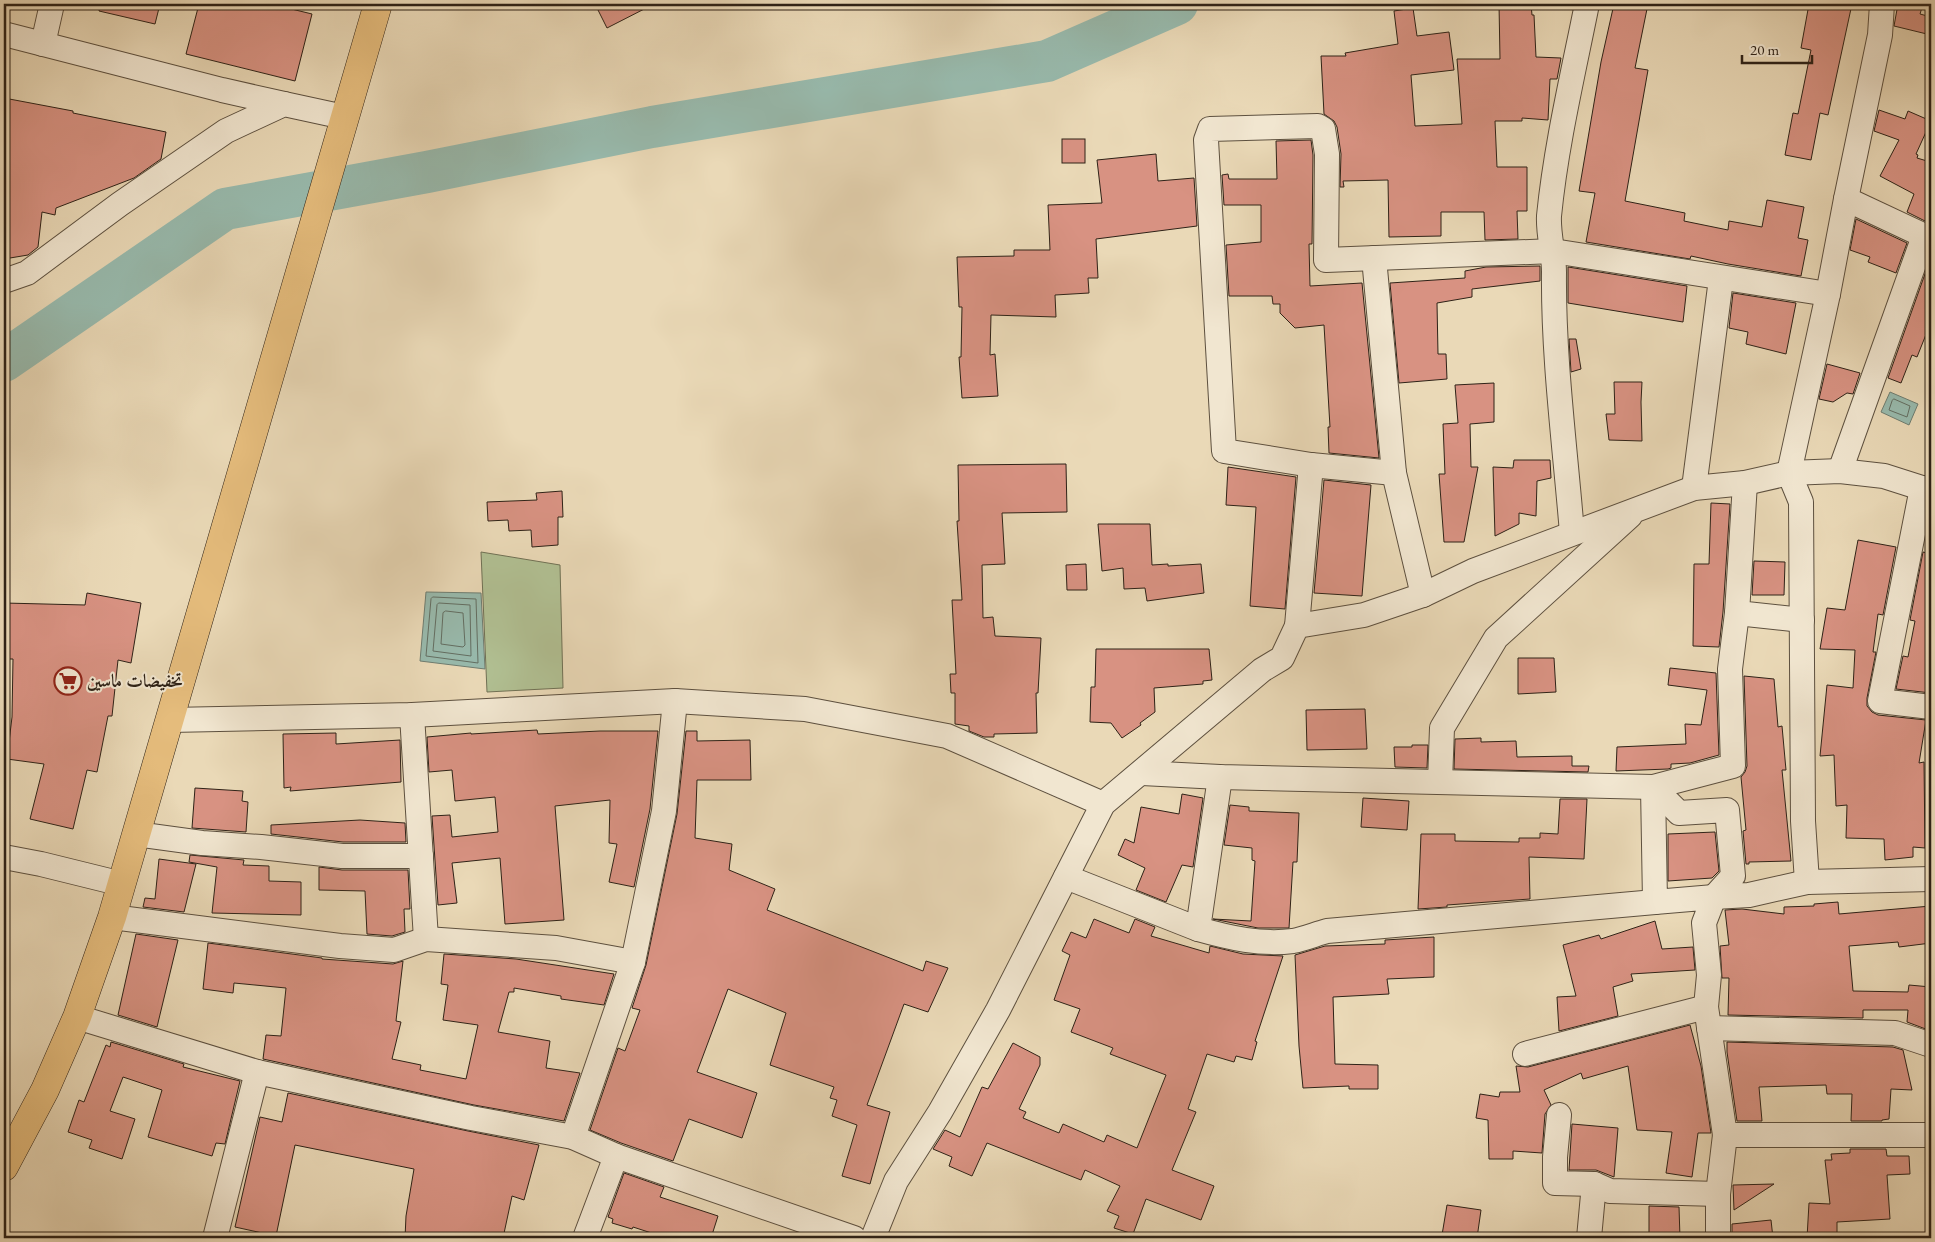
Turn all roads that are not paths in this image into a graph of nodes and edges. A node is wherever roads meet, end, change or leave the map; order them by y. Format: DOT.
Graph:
graph roads {
  1 [pos="52,4"];
  2 [pos="378,4"];
  3 [pos="1587,4"];
  4 [pos="1882,4"];
  5 [pos="4,34"];
  6 [pos="43,44"];
  7 [pos="284,104"];
  8 [pos="340,130"];
  9 [pos="1846,199"];
  10 [pos="1928,237"];
  11 [pos="1553,251"];
  12 [pos="1374,258"];
  13 [pos="1721,279"];
  14 [pos="4,281"];
  15 [pos="1828,294"];
  16 [pos="1311,465"];
  17 [pos="1840,470"];
  18 [pos="1394,473"];
  19 [pos="1789,473"];
  20 [pos="1745,483"];
  21 [pos="1694,488"];
  22 [pos="1927,490"];
  23 [pos="1639,508"];
  24 [pos="1572,533"];
  25 [pos="1423,595"];
  26 [pos="1737,613"];
  27 [pos="1802,620"];
  28 [pos="1297,626"];
  29 [pos="675,701"];
  30 [pos="1931,707"];
  31 [pos="412,715"];
  32 [pos="170,720"];
  33 [pos="1142,773"];
  34 [pos="1220,777"];
  35 [pos="1440,782"];
  36 [pos="1653,787"];
  37 [pos="1103,804"];
  38 [pos="136,834"];
  39 [pos="421,856"];
  40 [pos="4,857"];
  41 [pos="1066,877"];
  42 [pos="1931,879"];
  43 [pos="1807,882"];
  44 [pos="122,884"];
  45 [pos="1714,897"];
  46 [pos="1655,902"];
  47 [pos="112,917"];
  48 [pos="1198,929"];
  49 [pos="426,939"];
  50 [pos="633,962"];
  51 [pos="77,1017"];
  52 [pos="1708,1018"];
  53 [pos="1931,1045"];
  54 [pos="1525,1054"];
  55 [pos="257,1072"];
  56 [pos="1559,1115"];
  57 [pos="1725,1135"];
  58 [pos="1931,1135"];
  59 [pos="573,1137"];
  60 [pos="616,1156"];
  61 [pos="4,1167"];
  62 [pos="1594,1184"];
  63 [pos="1718,1194"];
  64 [pos="215,1238"];
  65 [pos="585,1238"];
  66 [pos="854,1238"];
  67 [pos="874,1238"];
  68 [pos="1589,1238"];
  69 [pos="1718,1238"];
  1 -- 6 [label="street"];
  2 -- 8 [label="main road"];
  3 -- 11 [label="street"];
  4 -- 9 [label="street"];
  5 -- 6 [label="street"];
  6 -- 7 [label="street"];
  7 -- 8 [label="street"];
  7 -- 14 [label="street"];
  8 -- 32 [label="main road"];
  9 -- 10 [label="street"];
  9 -- 15 [label="street"];
  10 -- 17 [label="street"];
  11 -- 12 [label="street"];
  11 -- 13 [label="street"];
  11 -- 24 [label="street"];
  12 -- 16 [label="street"];
  12 -- 18 [label="street"];
  13 -- 15 [label="street"];
  13 -- 21 [label="street"];
  15 -- 19 [label="street"];
  16 -- 18 [label="street"];
  16 -- 28 [label="street"];
  17 -- 19 [label="street"];
  17 -- 22 [label="street"];
  18 -- 25 [label="street"];
  19 -- 20 [label="street"];
  19 -- 27 [label="street"];
  20 -- 21 [label="street"];
  20 -- 26 [label="street"];
  21 -- 23 [label="street"];
  22 -- 30 [label="street"];
  23 -- 24 [label="street"];
  23 -- 35 [label="street"];
  24 -- 25 [label="street"];
  25 -- 28 [label="street"];
  26 -- 27 [label="street"];
  26 -- 36 [label="street"];
  27 -- 43 [label="street"];
  28 -- 33 [label="street"];
  29 -- 31 [label="street"];
  29 -- 37 [label="street"];
  29 -- 50 [label="street"];
  31 -- 32 [label="street"];
  31 -- 39 [label="street"];
  32 -- 38 [label="main road"];
  33 -- 34 [label="street"];
  33 -- 37 [label="street"];
  34 -- 35 [label="street"];
  34 -- 48 [label="street"];
  35 -- 36 [label="street"];
  36 -- 45 [label="street"];
  36 -- 46 [label="street"];
  37 -- 41 [label="street"];
  38 -- 39 [label="street"];
  38 -- 44 [label="main road"];
  39 -- 49 [label="street"];
  40 -- 44 [label="street"];
  41 -- 48 [label="street"];
  41 -- 67 [label="street"];
  42 -- 43 [label="street"];
  43 -- 45 [label="street"];
  44 -- 47 [label="main road"];
  45 -- 46 [label="street"];
  45 -- 52 [label="street"];
  46 -- 48 [label="street"];
  47 -- 49 [label="street"];
  47 -- 51 [label="main road"];
  49 -- 50 [label="street"];
  50 -- 59 [label="street"];
  51 -- 55 [label="street"];
  51 -- 61 [label="main road"];
  52 -- 53 [label="street"];
  52 -- 54 [label="street"];
  52 -- 57 [label="street"];
  55 -- 59 [label="street"];
  55 -- 64 [label="street"];
  56 -- 62 [label="street"];
  57 -- 58 [label="street"];
  57 -- 63 [label="street"];
  59 -- 60 [label="street"];
  60 -- 65 [label="street"];
  60 -- 66 [label="street"];
  62 -- 63 [label="street"];
  62 -- 68 [label="street"];
  63 -- 69 [label="street"];
}
